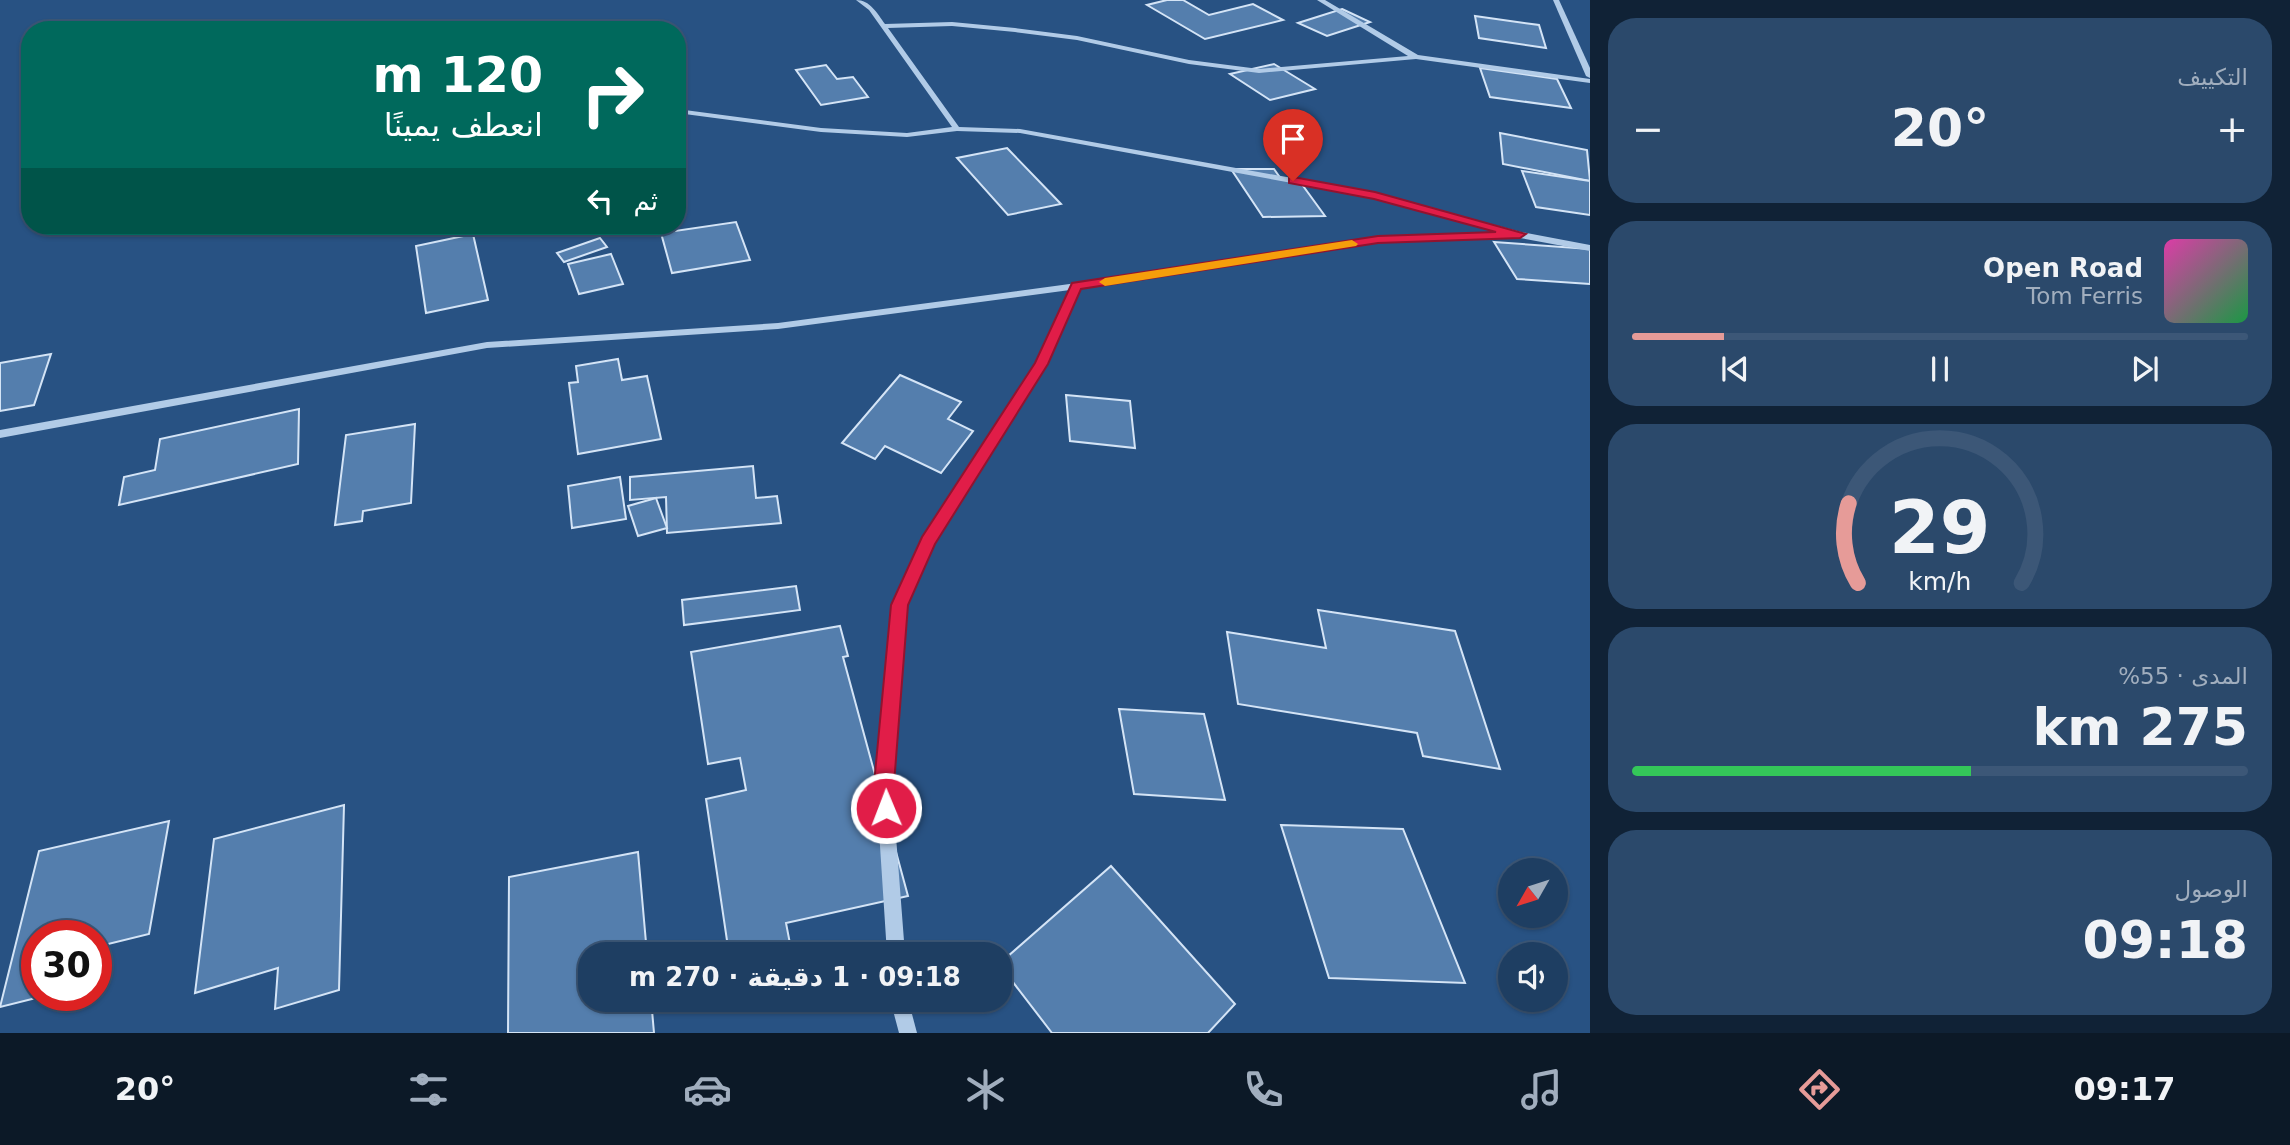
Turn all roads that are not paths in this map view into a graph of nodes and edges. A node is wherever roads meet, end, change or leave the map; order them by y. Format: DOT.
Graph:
graph roads {
  1 [pos="859,0"];
  2 [pos="1320,0"];
  3 [pos="1556,0"];
  4 [pos="882,26"];
  5 [pos="1578,48"];
  6 [pos="1590,50"];
  7 [pos="1416,57"];
  8 [pos="1590,79"];
  9 [pos="686,112"];
  10 [pos="957,129"];
  11 [pos="1520,234"];
  12 [pos="1590,248"];
  13 [pos="1077,286"];
  14 [pos="0,434"];
  15 [pos="895,942"];
  16 [pos="902,1012"];
  17 [pos="908,1033"];
  1 -- 4 [label="street"];
  2 -- 7 [label="street"];
  3 -- 5 [label="street"];
  4 -- 7 [label="street"];
  4 -- 10 [label="street"];
  5 -- 6 [label="street"];
  5 -- 8 [label="street"];
  7 -- 8 [label="street"];
  9 -- 10 [label="street"];
  10 -- 11 [label="street"];
  11 -- 12 [label="street"];
  11 -- 13 [label="street"];
  13 -- 14 [label="street"];
  13 -- 15 [label="street"];
  16 -- 17 [label="street"];
}
